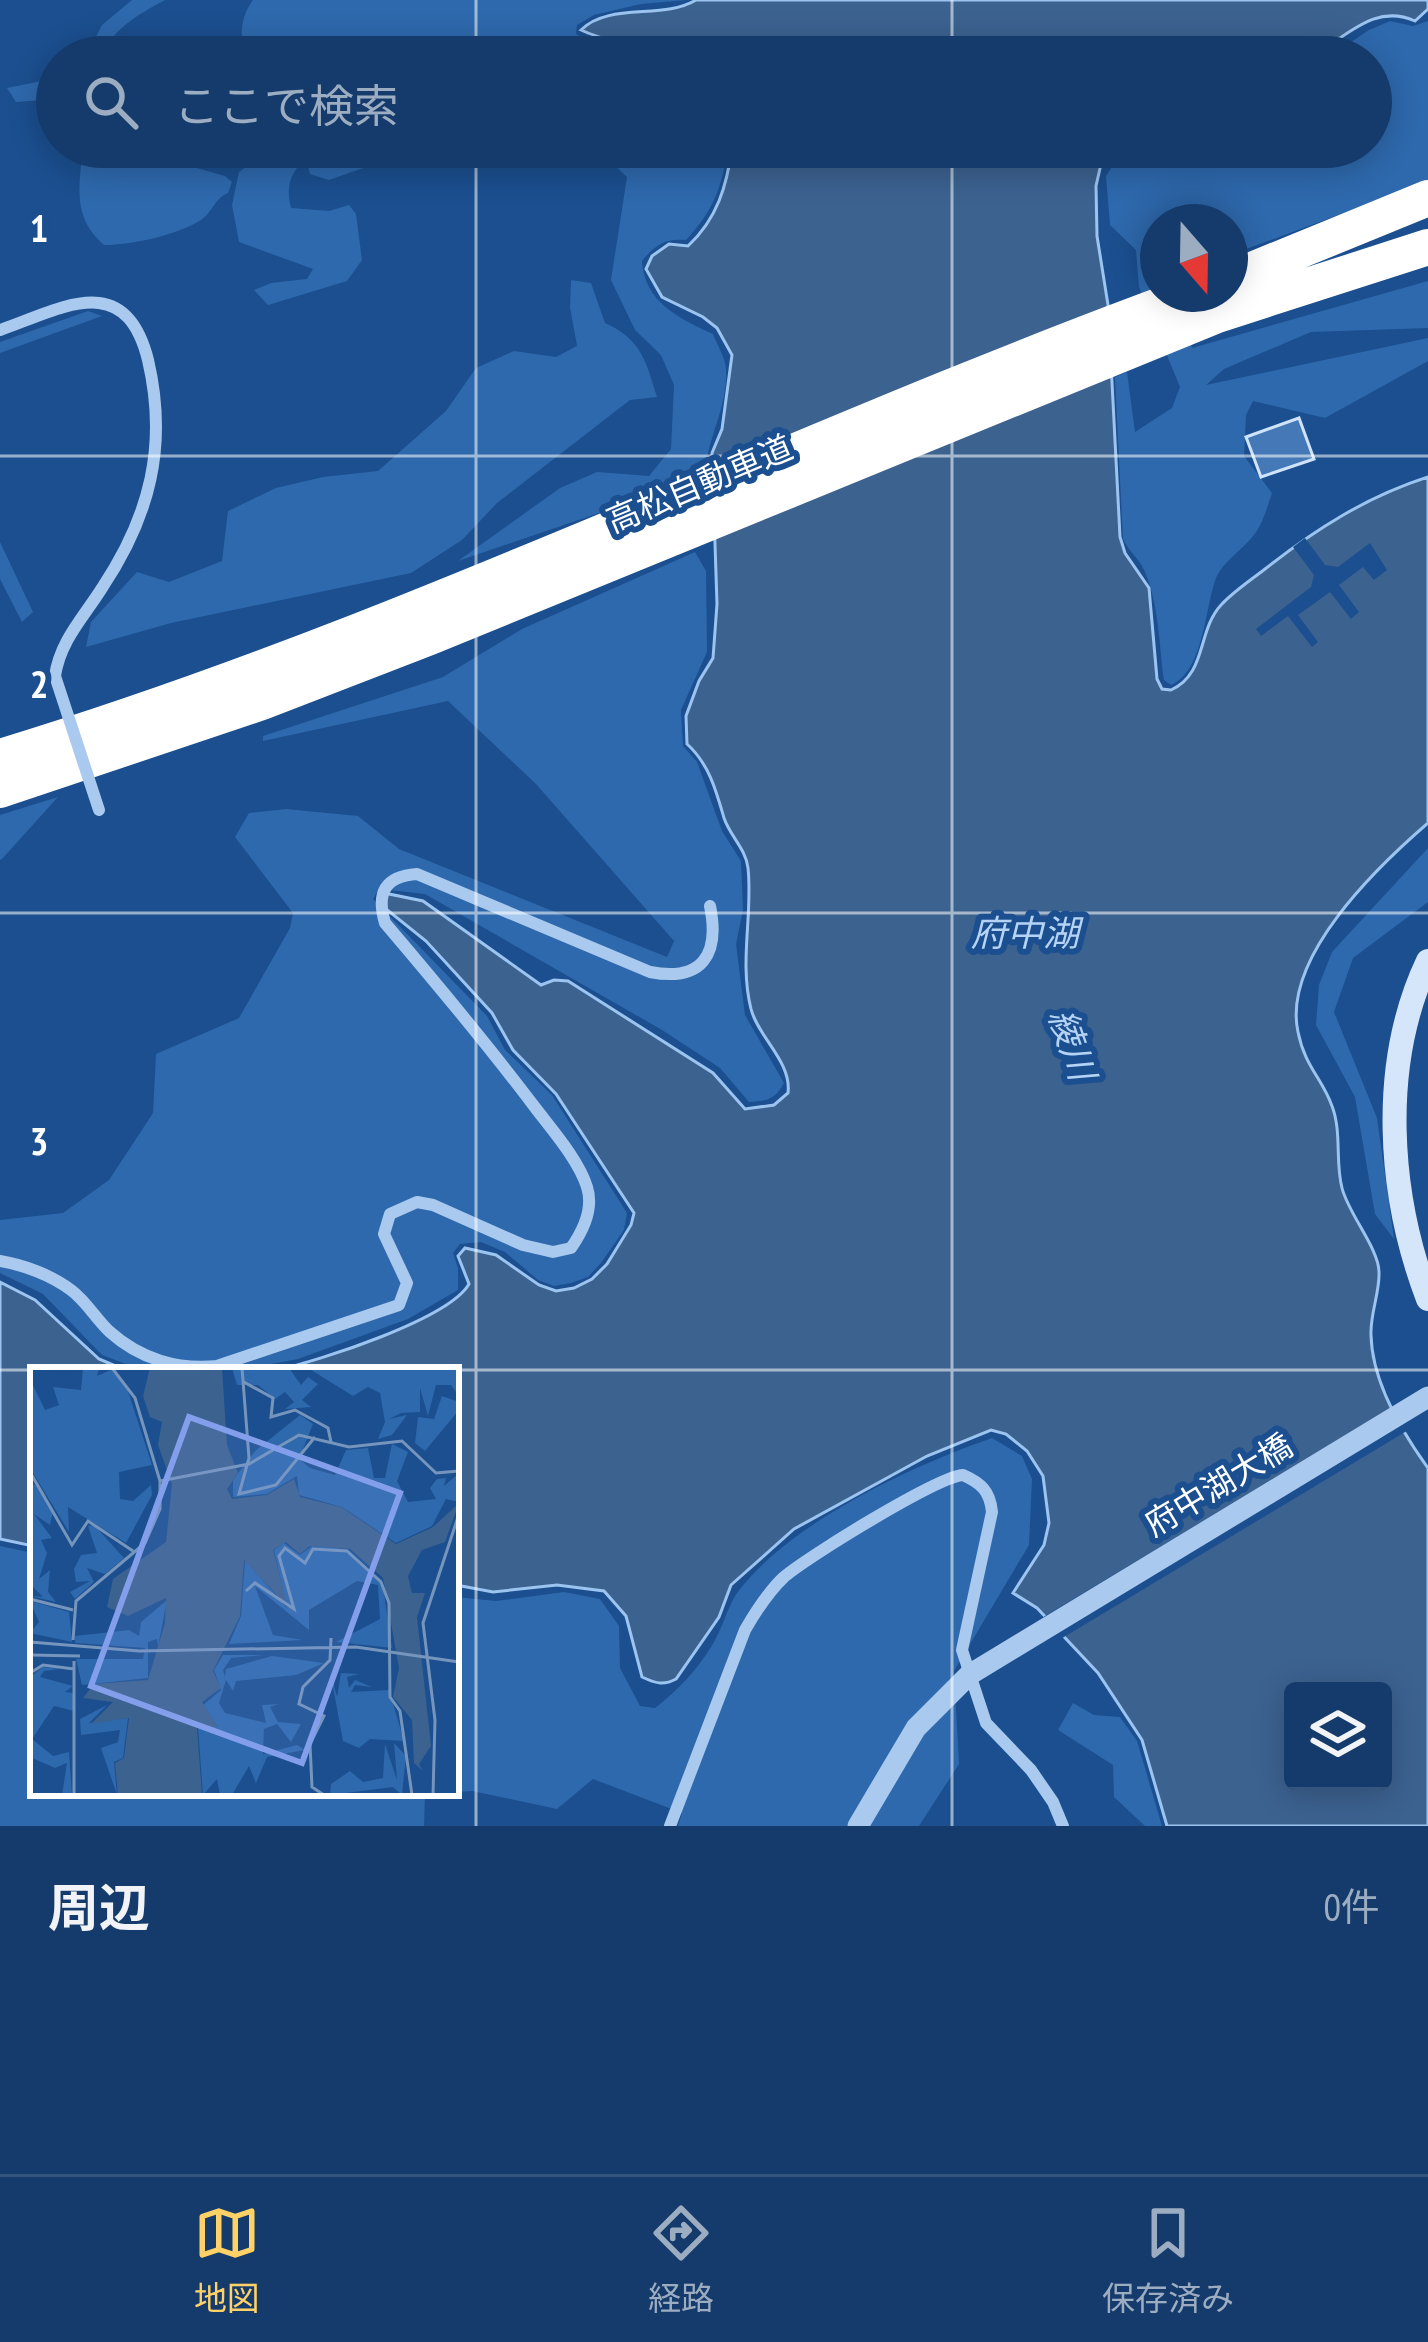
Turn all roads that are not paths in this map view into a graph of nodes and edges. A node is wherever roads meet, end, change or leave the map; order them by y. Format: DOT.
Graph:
graph roads {
  1 [pos="1428,198"];
  2 [pos="1428,213"];
  3 [pos="1428,247"];
  4 [pos="1248,272"];
  5 [pos="1248,273"];
  6 [pos="1168,312"];
  7 [pos="1151,325"];
  8 [pos="0,330"];
  9 [pos="652,529"];
  10 [pos="0,757"];
  11 [pos="0,790"];
  12 [pos="99,810"];
  13 [pos="710,906"];
  14 [pos="1428,961"];
  15 [pos="0,1261"];
  16 [pos="1428,1299"];
  17 [pos="186,1367"];
  18 [pos="209,1367"];
  19 [pos="1428,1397"];
  20 [pos="969,1675"];
  21 [pos="670,1826"];
  22 [pos="858,1826"];
  23 [pos="1063,1826"];
  1 -- 4 [label="highway"];
  2 -- 5 [label="highway"];
  3 -- 7 [label="highway, 高松自動車道"];
  6 -- 7 [label="highway, 高松自動車道"];
  7 -- 9 [label="highway, 高松自動車道"];
  8 -- 12 [label="street, bridge"];
  9 -- 10 [label="highway, 高松自動車道"];
  9 -- 11 [label="highway, 高松自動車道"];
  13 -- 18 [label="street"];
  14 -- 16 [label="main road"];
  15 -- 17 [label="street"];
  19 -- 20 [label="street, 府中湖大橋"];
  20 -- 21 [label="street"];
  20 -- 22 [label="street, 府中湖大橋"];
  20 -- 23 [label="street"];
}
